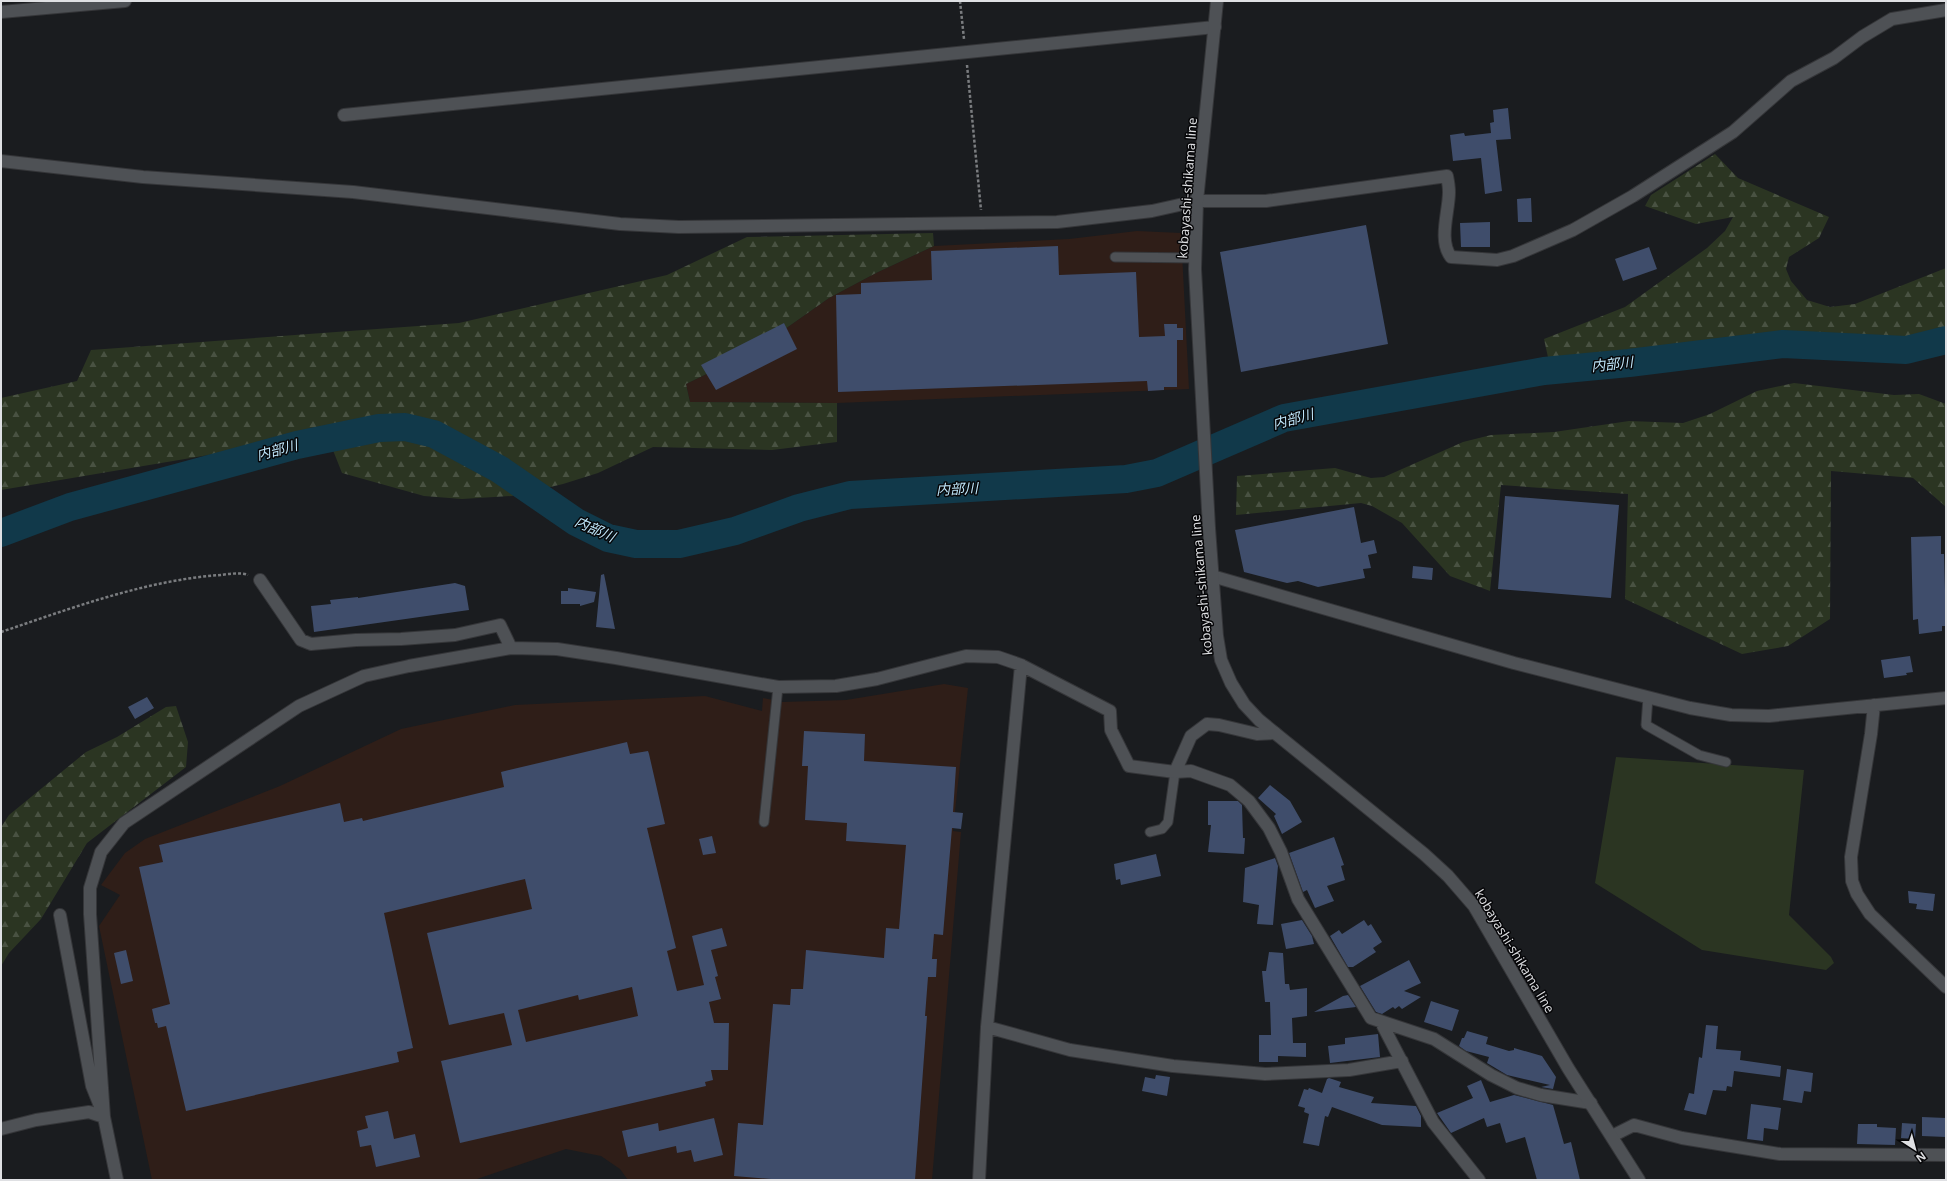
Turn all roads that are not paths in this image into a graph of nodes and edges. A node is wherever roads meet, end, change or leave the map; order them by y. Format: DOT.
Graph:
graph roads {
  1 [pos="125,1"];
  2 [pos="1217,1"];
  3 [pos="1946,10"];
  4 [pos="1,12"];
  5 [pos="1215,27"];
  6 [pos="344,115"];
  7 [pos="1,161"];
  8 [pos="1197,201"];
  9 [pos="1115,257"];
  10 [pos="1195,258"];
  11 [pos="1212,576"];
  12 [pos="260,580"];
  13 [pos="511,648"];
  14 [pos="1021,665"];
  15 [pos="778,687"];
  16 [pos="1648,697"];
  17 [pos="1946,698"];
  18 [pos="1874,705"];
  19 [pos="1275,733"];
  20 [pos="1726,762"];
  21 [pos="1175,772"];
  22 [pos="764,822"];
  23 [pos="1150,832"];
  24 [pos="60,915"];
  25 [pos="1946,987"];
  26 [pos="1381,1022"];
  27 [pos="987,1027"];
  28 [pos="1402,1061"];
  29 [pos="1591,1104"];
  30 [pos="104,1116"];
  31 [pos="1,1130"];
  32 [pos="1612,1136"];
  33 [pos="1946,1155"];
  34 [pos="117,1180"];
  35 [pos="979,1180"];
  36 [pos="1479,1180"];
  37 [pos="1639,1180"];
  1 -- 4 [label="street"];
  2 -- 5 [label="street, kobayashi-shikama line"];
  3 -- 8 [label="street"];
  5 -- 6 [label="street"];
  5 -- 8 [label="street, kobayashi-shikama line"];
  7 -- 8 [label="street"];
  8 -- 10 [label="street, kobayashi-shikama line"];
  9 -- 10 [label="lane"];
  10 -- 11 [label="street, kobayashi-shikama line"];
  11 -- 16 [label="street"];
  11 -- 19 [label="street, kobayashi-shikama line"];
  12 -- 13 [label="street"];
  13 -- 15 [label="street"];
  13 -- 30 [label="street"];
  14 -- 15 [label="street"];
  14 -- 21 [label="street"];
  14 -- 27 [label="street"];
  15 -- 22 [label="lane"];
  16 -- 18 [label="street"];
  16 -- 20 [label="lane"];
  17 -- 18 [label="street"];
  18 -- 25 [label="street"];
  19 -- 21 [label="street"];
  19 -- 29 [label="street, kobayashi-shikama line"];
  21 -- 23 [label="lane"];
  21 -- 26 [label="street"];
  24 -- 30 [label="street"];
  26 -- 28 [label="street"];
  26 -- 29 [label="street"];
  27 -- 28 [label="street"];
  27 -- 35 [label="street"];
  28 -- 36 [label="street"];
  29 -- 32 [label="street, kobayashi-shikama line"];
  30 -- 31 [label="street"];
  30 -- 34 [label="street"];
  32 -- 33 [label="street"];
  32 -- 37 [label="street, kobayashi-shikama line"];
}
